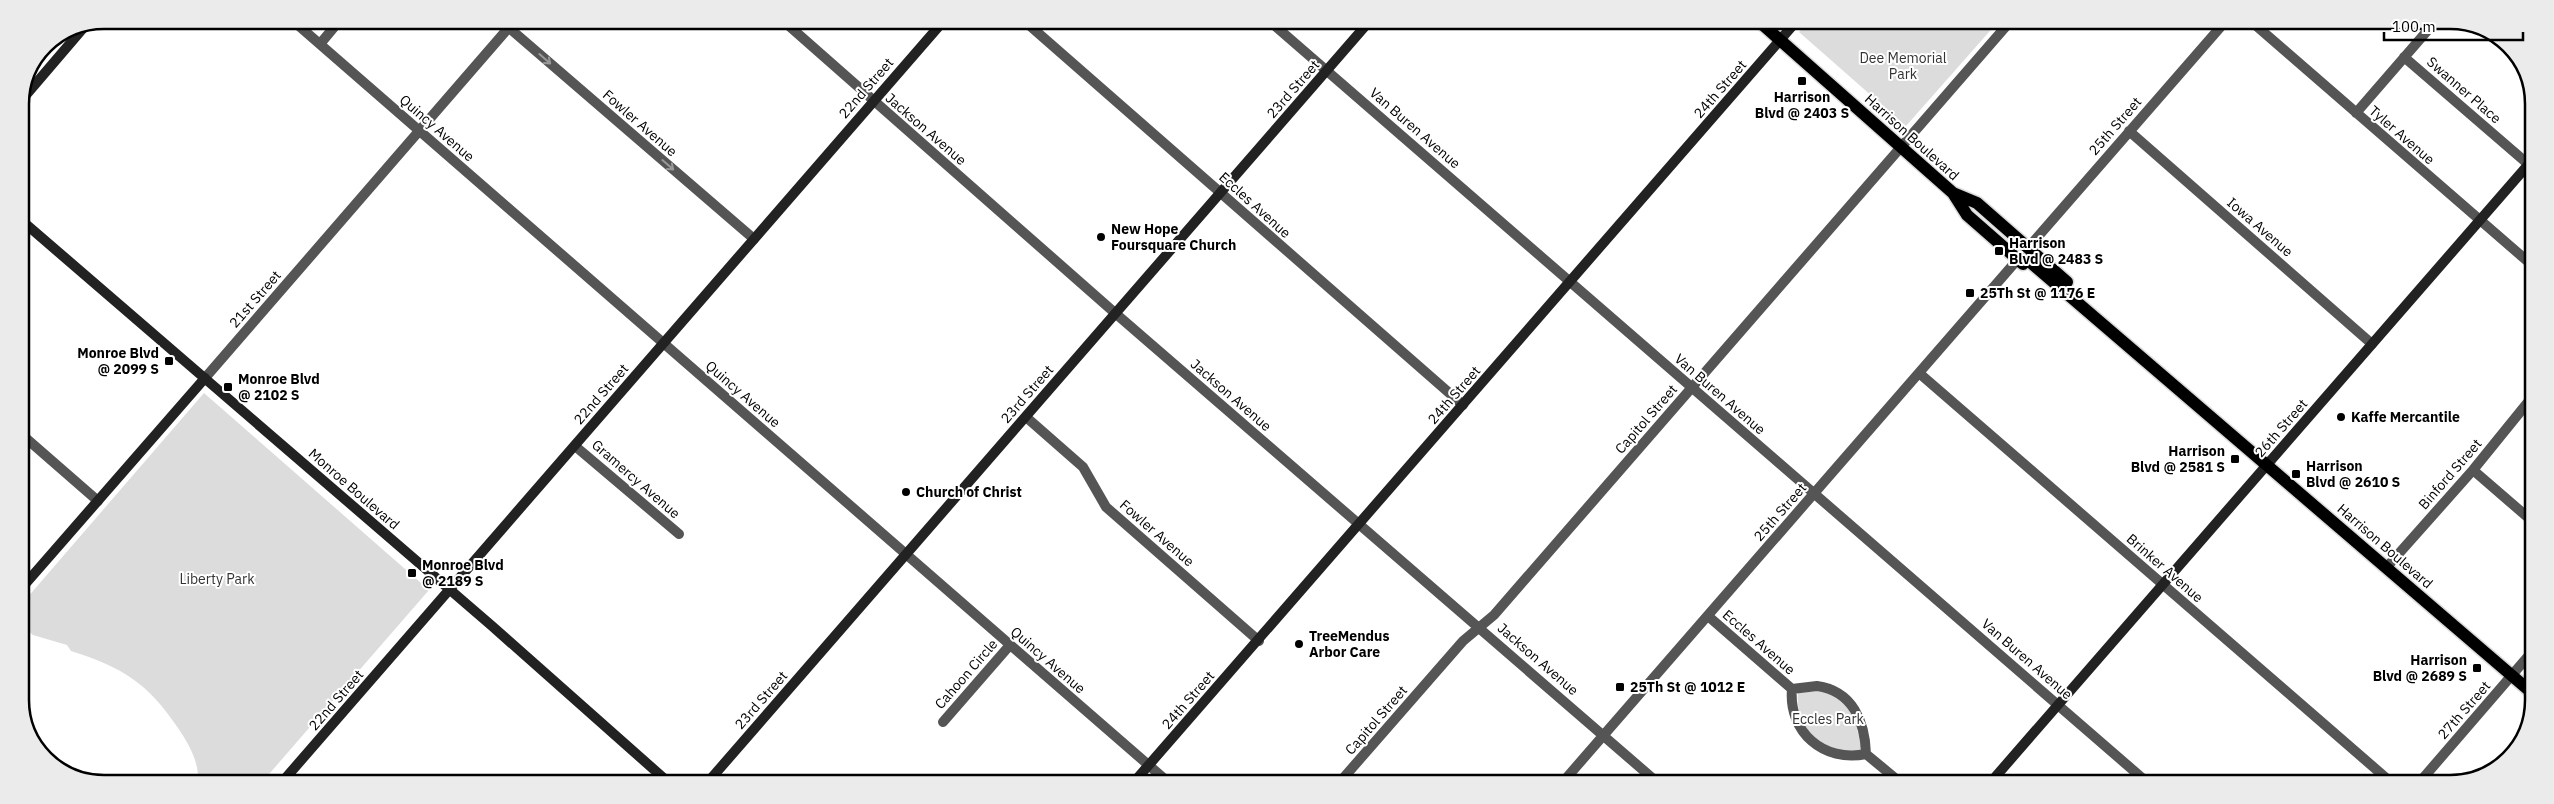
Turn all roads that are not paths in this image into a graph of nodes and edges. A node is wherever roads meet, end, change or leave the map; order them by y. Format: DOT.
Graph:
graph roads {
  1 [pos="302,29"];
  2 [pos="332,29"];
  3 [pos="506,29"];
  4 [pos="512,29"];
  5 [pos="792,29"];
  6 [pos="936,29"];
  7 [pos="1034,29"];
  8 [pos="1279,29"];
  9 [pos="1363,29"];
  10 [pos="1768,29"];
  11 [pos="1790,29"];
  12 [pos="2004,29"];
  13 [pos="2219,29"];
  14 [pos="2260,29"];
  15 [pos="2429,29"];
  16 [pos="79,33"];
  17 [pos="1780,40"];
  18 [pos="320,44"];
  19 [pos="2404,57"];
  20 [pos="1326,71"];
  21 [pos="30,90"];
  22 [pos="873,101"];
  23 [pos="2356,113"];
  24 [pos="419,130"];
  25 [pos="2129,131"];
  26 [pos="1901,147"];
  27 [pos="2525,156"];
  28 [pos="2525,168"];
  29 [pos="1222,192"];
  30 [pos="1953,193"];
  31 [pos="2480,220"];
  32 [pos="29,227"];
  33 [pos="754,240"];
  34 [pos="2028,248"];
  35 [pos="2525,259"];
  36 [pos="2018,260"];
  37 [pos="1571,281"];
  38 [pos="2082,306"];
  39 [pos="1115,314"];
  40 [pos="664,343"];
  41 [pos="2372,344"];
  42 [pos="1919,372"];
  43 [pos="204,378"];
  44 [pos="1691,388"];
  45 [pos="2525,405"];
  46 [pos="1463,406"];
  47 [pos="1026,417"];
  48 [pos="29,441"];
  49 [pos="575,446"];
  50 [pos="2268,464"];
  51 [pos="2473,470"];
  52 [pos="1814,493"];
  53 [pos="98,501"];
  54 [pos="2525,515"];
  55 [pos="1361,524"];
  56 [pos="679,534"];
  57 [pos="906,554"];
  58 [pos="2386,568"];
  59 [pos="29,580"];
  60 [pos="2163,584"];
  61 [pos="449,590"];
  62 [pos="1708,616"];
  63 [pos="1479,626"];
  64 [pos="1259,641"];
  65 [pos="1010,645"];
  66 [pos="2525,660"];
  67 [pos="2512,676"];
  68 [pos="2525,687"];
  69 [pos="1792,689"];
  70 [pos="2058,705"];
  71 [pos="943,722"];
  72 [pos="1604,735"];
  73 [pos="1866,754"];
  74 [pos="1149,766"];
  75 [pos="288,775"];
  76 [pos="660,775"];
  77 [pos="714,775"];
  78 [pos="1141,775"];
  79 [pos="1160,775"];
  80 [pos="1346,775"];
  81 [pos="1569,775"];
  82 [pos="1649,775"];
  83 [pos="1891,775"];
  84 [pos="1997,775"];
  85 [pos="2139,775"];
  86 [pos="2383,775"];
  87 [pos="2426,775"];
  1 -- 18 [label="street, Quincy Avenue"];
  2 -- 18 [label="street"];
  3 -- 24 [label="street, 21st Street"];
  4 -- 33 [label="street, Fowler Avenue, one-way"];
  5 -- 22 [label="street, Jackson Avenue"];
  6 -- 22 [label="street, 22nd Street"];
  7 -- 29 [label="street, Eccles Avenue"];
  8 -- 20 [label="street, Van Buren Avenue"];
  9 -- 20 [label="street, 23rd Street"];
  10 -- 17 [label="main road, Harrison Boulevard"];
  11 -- 17 [label="street, 24th Street"];
  12 -- 26 [label="street, Capitol Street"];
  13 -- 25 [label="street, 25th Street"];
  14 -- 23 [label="street, Tyler Avenue"];
  15 -- 19 [label="street"];
  16 -- 21 [label="street"];
  17 -- 26 [label="main road, Harrison Boulevard"];
  17 -- 37 [label="street, 24th Street"];
  18 -- 24 [label="street, Quincy Avenue"];
  19 -- 23 [label="street"];
  19 -- 27 [label="street, Swanner Place"];
  20 -- 29 [label="street, 23rd Street"];
  20 -- 37 [label="street, Van Buren Avenue"];
  22 -- 33 [label="street, 22nd Street"];
  22 -- 39 [label="street, Jackson Avenue"];
  23 -- 31 [label="street, Tyler Avenue"];
  24 -- 40 [label="street, Quincy Avenue"];
  24 -- 43 [label="street, 21st Street"];
  25 -- 34 [label="street, 25th Street"];
  25 -- 41 [label="street, Iowa Avenue"];
  26 -- 30 [label="main road, Harrison Boulevard"];
  26 -- 44 [label="street, Capitol Street"];
  28 -- 31 [label="street, 26th Street"];
  29 -- 39 [label="street, 23rd Street"];
  29 -- 46 [label="street, Eccles Avenue"];
  30 -- 34 [label="main road, Harrison Boulevard"];
  30 -- 36 [label="main road, Harrison Boulevard"];
  31 -- 35 [label="street, Tyler Avenue"];
  31 -- 41 [label="street, 26th Street"];
  32 -- 43 [label="street, Monroe Boulevard"];
  33 -- 40 [label="street, 22nd Street"];
  34 -- 38 [label="main road, Harrison Boulevard"];
  36 -- 38 [label="main road, Harrison Boulevard"];
  36 -- 42 [label="street, 25th Street"];
  37 -- 44 [label="street, Van Buren Avenue"];
  37 -- 46 [label="street, 24th Street"];
  38 -- 50 [label="main road, Harrison Boulevard"];
  39 -- 47 [label="street, 23rd Street"];
  39 -- 55 [label="street, Jackson Avenue"];
  40 -- 49 [label="street, 22nd Street"];
  40 -- 57 [label="street, Quincy Avenue"];
  41 -- 50 [label="street, 26th Street"];
  42 -- 52 [label="street, 25th Street"];
  42 -- 60 [label="street, Brinker Avenue"];
  43 -- 53 [label="street, 21st Street"];
  43 -- 61 [label="street, Monroe Boulevard"];
  44 -- 52 [label="street, Van Buren Avenue"];
  44 -- 63 [label="street, Capitol Street"];
  45 -- 51 [label="street, Binford Street"];
  46 -- 55 [label="street, 24th Street"];
  47 -- 57 [label="street, 23rd Street"];
  47 -- 64 [label="street, Fowler Avenue"];
  48 -- 53 [label="street"];
  49 -- 56 [label="street, Gramercy Avenue"];
  49 -- 61 [label="street, 22nd Street"];
  50 -- 58 [label="main road, Harrison Boulevard"];
  50 -- 60 [label="street, 26th Street"];
  51 -- 54 [label="street"];
  51 -- 58 [label="street, Binford Street"];
  52 -- 62 [label="street, 25th Street"];
  52 -- 70 [label="street, Van Buren Avenue"];
  53 -- 59 [label="street, 21st Street"];
  55 -- 63 [label="street, Jackson Avenue"];
  55 -- 64 [label="street, 24th Street"];
  57 -- 65 [label="street, Quincy Avenue"];
  57 -- 77 [label="street, 23rd Street"];
  58 -- 67 [label="main road, Harrison Boulevard"];
  60 -- 70 [label="street, 26th Street"];
  60 -- 86 [label="street, Brinker Avenue"];
  61 -- 75 [label="street, 22nd Street"];
  61 -- 76 [label="street, Monroe Boulevard"];
  62 -- 69 [label="street, Eccles Avenue"];
  62 -- 72 [label="street, 25th Street"];
  63 -- 72 [label="street, Jackson Avenue"];
  63 -- 80 [label="street, Capitol Street"];
  64 -- 74 [label="street, 24th Street"];
  65 -- 71 [label="street, Cahoon Circle"];
  65 -- 74 [label="street, Quincy Avenue"];
  66 -- 67 [label="street, 27th Street"];
  67 -- 68 [label="main road, Harrison Boulevard"];
  67 -- 87 [label="street, 27th Street"];
  69 -- 73 [label="street, Eccles Avenue"];
  69 -- 73 [label="street, Eccles Avenue"];
  70 -- 84 [label="street, 26th Street"];
  70 -- 85 [label="street, Van Buren Avenue"];
  72 -- 81 [label="street, 25th Street"];
  72 -- 82 [label="street, Jackson Avenue"];
  73 -- 83 [label="street"];
  74 -- 78 [label="street, 24th Street"];
  74 -- 79 [label="street, Quincy Avenue"];
}
